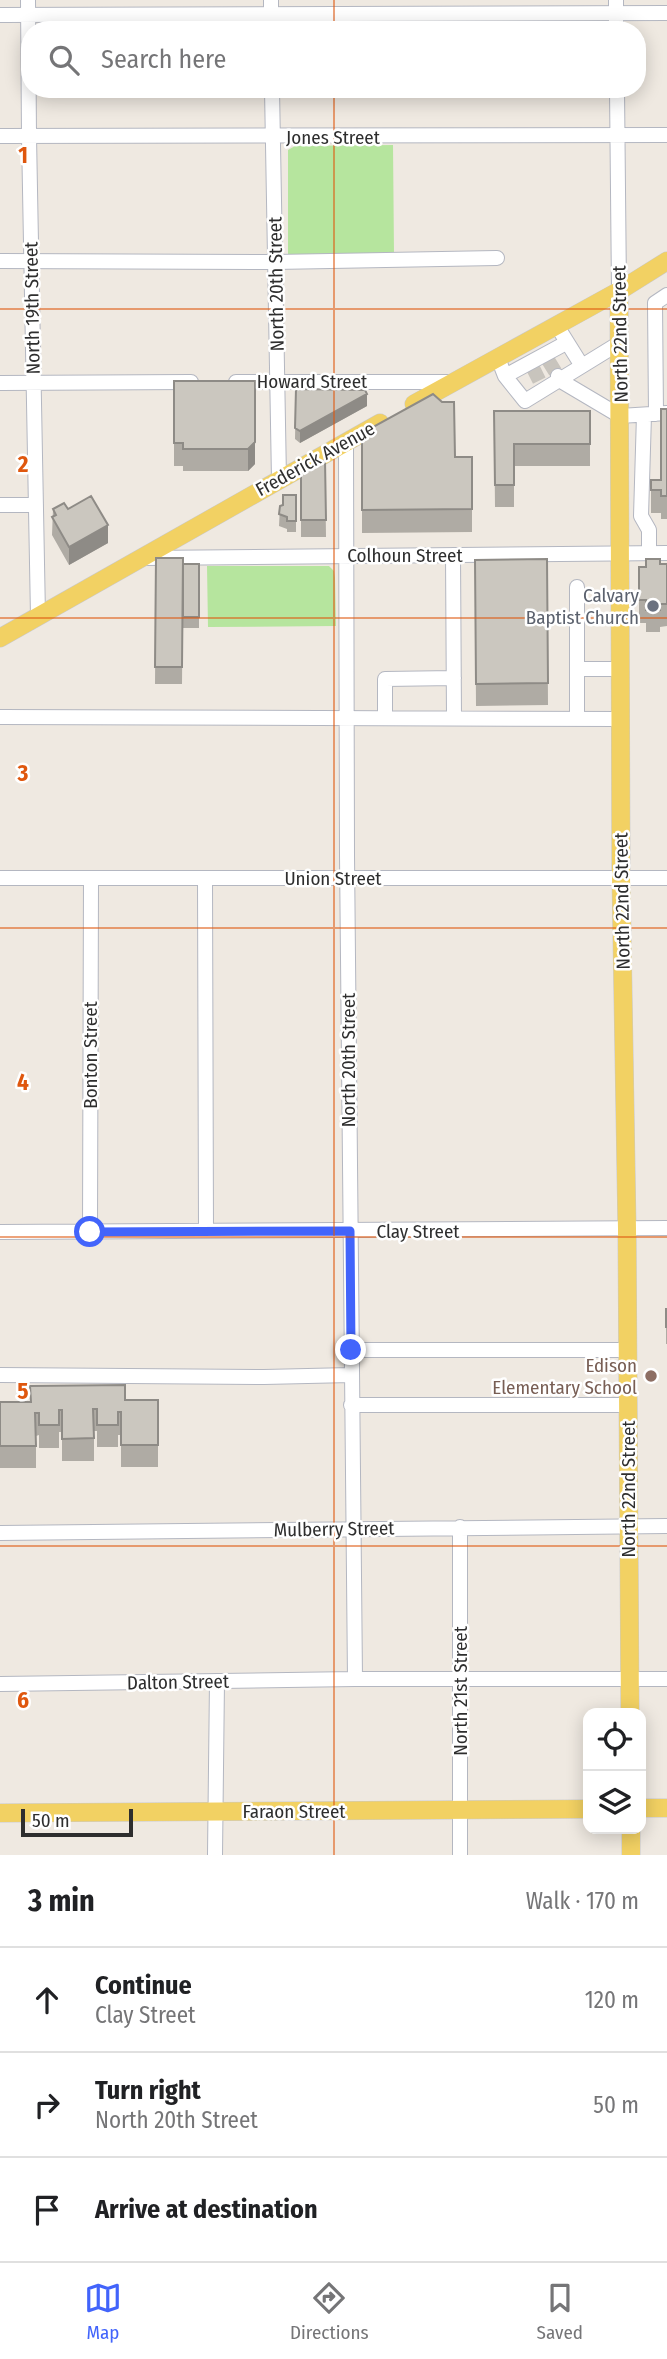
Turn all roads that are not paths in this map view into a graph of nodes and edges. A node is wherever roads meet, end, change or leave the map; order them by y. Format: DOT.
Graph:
graph roads {
  1 [pos="616,6"];
  2 [pos="28,7"];
  3 [pos="271,7"];
  4 [pos="667,13"];
  5 [pos="0,15"];
  6 [pos="29,98"];
  7 [pos="272,98"];
  8 [pos="617,98"];
  9 [pos="617,135"];
  10 [pos="667,135"];
  11 [pos="0,136"];
  12 [pos="29,136"];
  13 [pos="273,138"];
  14 [pos="497,258"];
  15 [pos="0,261"];
  16 [pos="32,261"];
  17 [pos="667,261"];
  18 [pos="275,262"];
  19 [pos="620,291"];
  20 [pos="667,295"];
  21 [pos="557,326"];
  22 [pos="621,342"];
  23 [pos="566,343"];
  24 [pos="498,358"];
  25 [pos="582,366"];
  26 [pos="505,376"];
  27 [pos="559,377"];
  28 [pos="277,381"];
  29 [pos="455,382"];
  30 [pos="0,383"];
  31 [pos="33,383"];
  32 [pos="656,414"];
  33 [pos="620,416"];
  34 [pos="346,442"];
  35 [pos="279,479"];
  36 [pos="0,505"];
  37 [pos="36,505"];
  38 [pos="622,553"];
  39 [pos="649,553"];
  40 [pos="667,553"];
  41 [pos="348,555"];
  42 [pos="453,555"];
  43 [pos="144,558"];
  44 [pos="577,587"];
  45 [pos="38,616"];
  46 [pos="20,626"];
  47 [pos="0,627"];
  48 [pos="0,638"];
  49 [pos="577,670"];
  50 [pos="621,670"];
  51 [pos="454,678"];
  52 [pos="0,717"];
  53 [pos="346,718"];
  54 [pos="385,718"];
  55 [pos="454,718"];
  56 [pos="576,719"];
  57 [pos="621,719"];
  58 [pos="621,877"];
  59 [pos="0,878"];
  60 [pos="205,878"];
  61 [pos="347,878"];
  62 [pos="667,878"];
  63 [pos="91,879"];
  64 [pos="667,1228"];
  65 [pos="627,1229"];
  66 [pos="206,1231"];
  67 [pos="350,1231"];
  68 [pos="0,1232"];
  69 [pos="90,1232"];
  70 [pos="351,1350"];
  71 [pos="628,1350"];
  72 [pos="0,1375"];
  73 [pos="351,1375"];
  74 [pos="351,1405"];
  75 [pos="628,1405"];
  76 [pos="628,1526"];
  77 [pos="667,1526"];
  78 [pos="460,1527"];
  79 [pos="353,1529"];
  80 [pos="0,1533"];
  81 [pos="355,1679"];
  82 [pos="629,1679"];
  83 [pos="667,1679"];
  84 [pos="461,1680"];
  85 [pos="217,1681"];
  86 [pos="0,1684"];
  87 [pos="630,1708"];
  88 [pos="646,1808"];
  89 [pos="667,1808"];
  90 [pos="583,1809"];
  91 [pos="460,1810"];
  92 [pos="215,1811"];
  93 [pos="0,1813"];
  94 [pos="631,1834"];
  95 [pos="215,1855"];
  96 [pos="460,1855"];
  97 [pos="631,1855"];
  1 -- 3 [label="street"];
  1 -- 4 [label="street"];
  2 -- 3 [label="street"];
  2 -- 5 [label="street"];
  6 -- 12 [label="street, North 19th Street"];
  7 -- 13 [label="street, North 20th Street"];
  8 -- 9 [label="street, North 22nd Street"];
  9 -- 10 [label="street, Jones Street"];
  9 -- 13 [label="street, Jones Street"];
  9 -- 19 [label="street, North 22nd Street"];
  11 -- 12 [label="street, Jones Street"];
  12 -- 13 [label="street, Jones Street"];
  12 -- 16 [label="street, North 19th Street"];
  13 -- 18 [label="street, North 20th Street"];
  14 -- 18 [label="street"];
  15 -- 16 [label="street"];
  16 -- 18 [label="street"];
  16 -- 31 [label="street, North 19th Street"];
  17 -- 19 [label="main road, Frederick Avenue"];
  18 -- 28 [label="street, North 20th Street"];
  19 -- 21 [label="main road, Frederick Avenue"];
  19 -- 22 [label="main road, North 22nd Street"];
  20 -- 32 [label="street"];
  21 -- 23 [label="street"];
  21 -- 24 [label="main road, Frederick Avenue"];
  22 -- 25 [label="street"];
  22 -- 33 [label="main road, North 22nd Street"];
  23 -- 25 [label="street"];
  23 -- 26 [label="street"];
  24 -- 26 [label="street"];
  24 -- 29 [label="main road, Frederick Avenue"];
  25 -- 27 [label="street"];
  26 -- 27 [label="street"];
  27 -- 33 [label="street"];
  28 -- 29 [label="street, Howard Street"];
  28 -- 31 [label="street, Howard Street"];
  28 -- 35 [label="street, North 20th Street"];
  29 -- 34 [label="main road, Frederick Avenue"];
  30 -- 31 [label="street, Howard Street"];
  31 -- 37 [label="street, North 19th Street"];
  32 -- 33 [label="street"];
  32 -- 39 [label="street"];
  33 -- 38 [label="main road, North 22nd Street"];
  34 -- 35 [label="main road, Frederick Avenue"];
  34 -- 41 [label="street, North 20th Street"];
  35 -- 43 [label="main road, Frederick Avenue"];
  36 -- 37 [label="street"];
  37 -- 45 [label="street, North 19th Street"];
  38 -- 39 [label="street, Colhoun Street"];
  38 -- 42 [label="street, Colhoun Street"];
  38 -- 50 [label="main road, North 22nd Street"];
  39 -- 40 [label="street, Colhoun Street"];
  41 -- 42 [label="street, Colhoun Street"];
  41 -- 43 [label="street, Colhoun Street"];
  41 -- 53 [label="street, North 20th Street"];
  42 -- 51 [label="street"];
  43 -- 45 [label="main road, Frederick Avenue"];
  44 -- 49 [label="street"];
  45 -- 46 [label="main road, Frederick Avenue"];
  46 -- 47 [label="street"];
  46 -- 48 [label="main road, Frederick Avenue"];
  49 -- 50 [label="street"];
  49 -- 56 [label="street"];
  50 -- 57 [label="main road, North 22nd Street"];
  51 -- 54 [label="street"];
  51 -- 55 [label="street"];
  52 -- 53 [label="street"];
  53 -- 54 [label="street"];
  53 -- 61 [label="street, North 20th Street"];
  54 -- 55 [label="street"];
  55 -- 56 [label="street"];
  56 -- 57 [label="street"];
  57 -- 58 [label="main road, North 22nd Street"];
  58 -- 61 [label="street, Union Street"];
  58 -- 62 [label="street, Union Street"];
  58 -- 65 [label="main road, North 22nd Street"];
  59 -- 63 [label="street, Union Street"];
  60 -- 61 [label="street, Union Street"];
  60 -- 63 [label="street, Union Street"];
  60 -- 66 [label="street"];
  61 -- 67 [label="street, North 20th Street"];
  63 -- 69 [label="street, Bonton Street"];
  64 -- 65 [label="street, Clay Street"];
  65 -- 67 [label="street, Clay Street"];
  65 -- 71 [label="main road, North 22nd Street"];
  66 -- 67 [label="street, Clay Street"];
  66 -- 69 [label="street, Clay Street"];
  67 -- 70 [label="street, North 20th Street"];
  68 -- 69 [label="street, Clay Street"];
  70 -- 71 [label="street"];
  70 -- 73 [label="street, North 20th Street"];
  71 -- 75 [label="main road, North 22nd Street"];
  72 -- 73 [label="street"];
  73 -- 74 [label="street, North 20th Street"];
  74 -- 75 [label="street"];
  74 -- 79 [label="street, North 20th Street"];
  75 -- 76 [label="main road, North 22nd Street"];
  76 -- 77 [label="street, Mulberry Street"];
  76 -- 78 [label="street, Mulberry Street"];
  76 -- 82 [label="main road, North 22nd Street"];
  78 -- 79 [label="street, Mulberry Street"];
  78 -- 84 [label="street, North 21st Street"];
  79 -- 80 [label="street, Mulberry Street"];
  79 -- 81 [label="street, North 20th Street"];
  81 -- 84 [label="street, Dalton Street"];
  81 -- 85 [label="street, Dalton Street"];
  82 -- 83 [label="street, Dalton Street"];
  82 -- 84 [label="street, Dalton Street"];
  82 -- 87 [label="main road, North 22nd Street"];
  84 -- 91 [label="street, North 21st Street"];
  85 -- 86 [label="street, Dalton Street"];
  85 -- 92 [label="street"];
  88 -- 89 [label="main road"];
  90 -- 91 [label="main road, Faraon Street"];
  91 -- 92 [label="main road, Faraon Street"];
  91 -- 96 [label="street, North 21st Street"];
  92 -- 93 [label="main road, Faraon Street"];
  92 -- 95 [label="street"];
  94 -- 97 [label="main road"];
}
